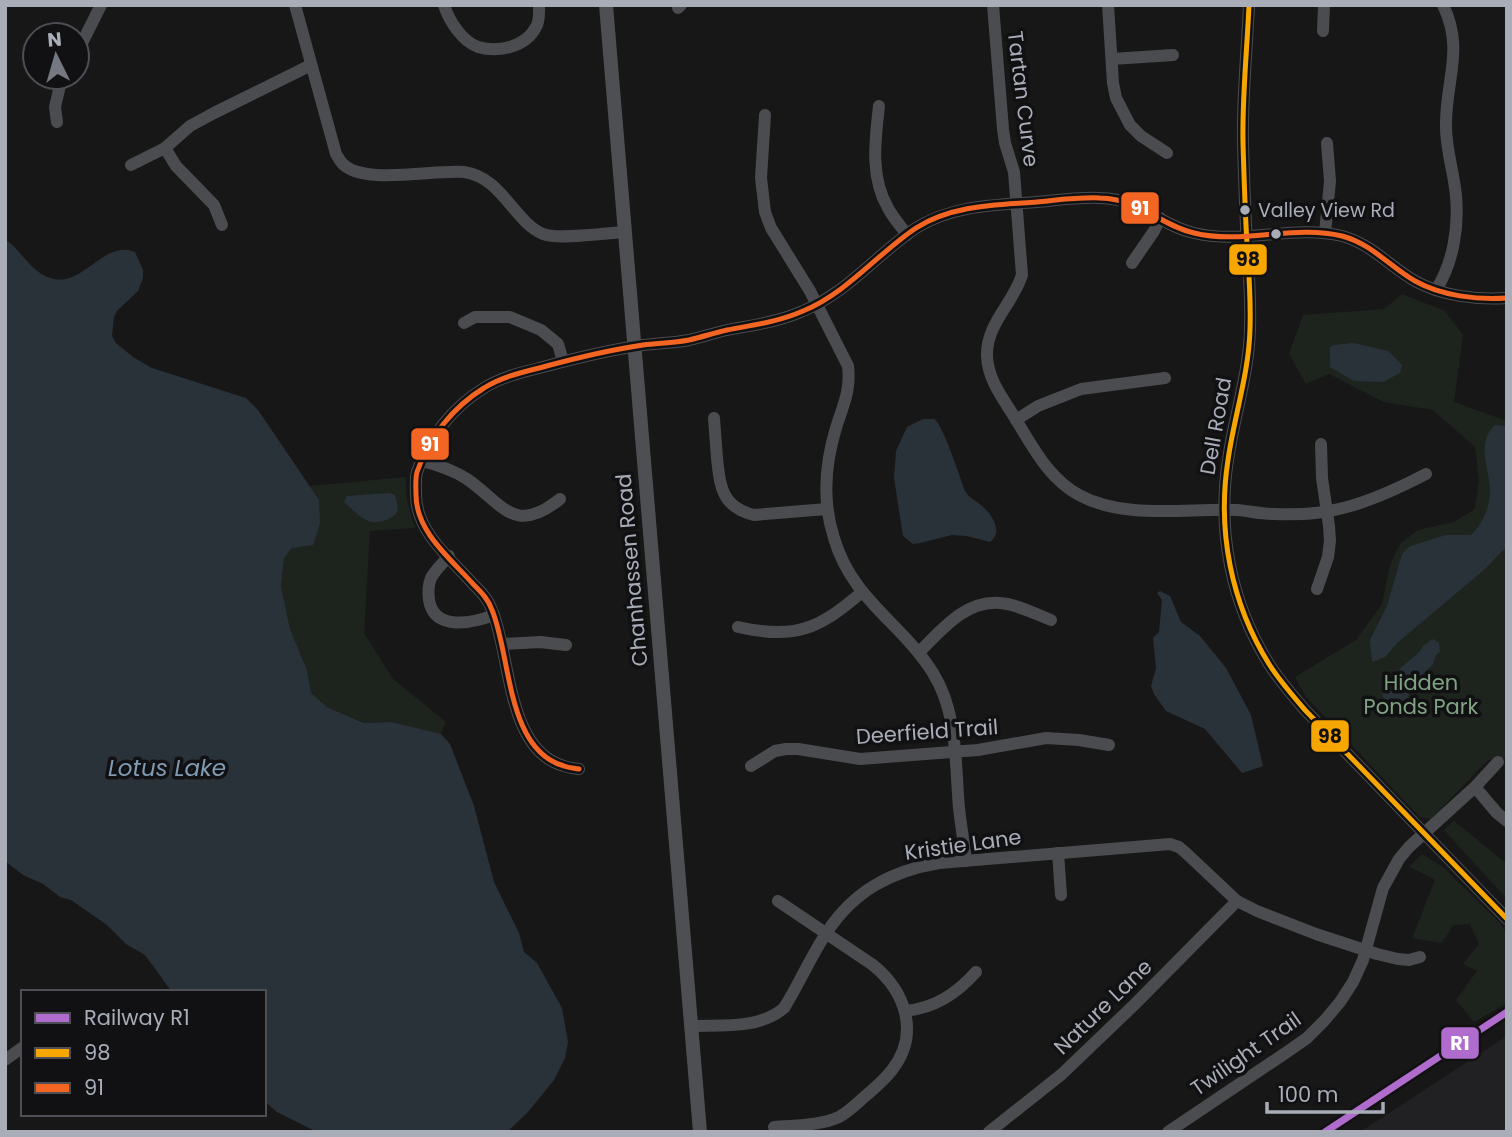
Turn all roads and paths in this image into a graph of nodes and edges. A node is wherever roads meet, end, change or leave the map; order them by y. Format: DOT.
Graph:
graph roads {
  1 [pos="101,5"];
  2 [pos="295,5"];
  3 [pos="444,5"];
  4 [pos="539,5"];
  5 [pos="606,5"];
  6 [pos="993,5"];
  7 [pos="1108,5"];
  8 [pos="1249,5"];
  9 [pos="1324,5"];
  10 [pos="1443,5"];
  11 [pos="91,25"];
  12 [pos="1323,31"];
  13 [pos="1173,55"];
  14 [pos="1112,59"];
  15 [pos="311,65"];
  16 [pos="59,91"];
  17 [pos="879,106"];
  18 [pos="765,115"];
  19 [pos="57,122"];
  20 [pos="1327,143"];
  21 [pos="165,148"];
  22 [pos="1167,153"];
  23 [pos="131,164"];
  24 [pos="1016,204"];
  25 [pos="1160,218"];
  26 [pos="222,225"];
  27 [pos="624,232"];
  28 [pos="1325,233"];
  29 [pos="907,235"];
  30 [pos="1247,235"];
  31 [pos="1132,263"];
  32 [pos="1436,290"];
  33 [pos="1507,298"];
  34 [pos="817,304"];
  35 [pos="464,323"];
  36 [pos="634,346"];
  37 [pos="564,361"];
  38 [pos="1165,378"];
  39 [pos="714,418"];
  40 [pos="1016,420"];
  41 [pos="1321,444"];
  42 [pos="422,461"];
  43 [pos="1426,474"];
  44 [pos="560,499"];
  45 [pos="827,509"];
  46 [pos="1224,510"];
  47 [pos="1327,511"];
  48 [pos="449,556"];
  49 [pos="1317,589"];
  50 [pos="862,592"];
  51 [pos="494,615"];
  52 [pos="1051,620"];
  53 [pos="738,627"];
  54 [pos="503,644"];
  55 [pos="566,645"];
  56 [pos="919,652"];
  57 [pos="1109,745"];
  58 [pos="955,752"];
  59 [pos="1498,762"];
  60 [pos="751,766"];
  61 [pos="579,769"];
  62 [pos="1475,788"];
  63 [pos="1507,821"];
  64 [pos="1424,832"];
  65 [pos="1058,853"];
  66 [pos="966,861"];
  67 [pos="1061,895"];
  68 [pos="778,901"];
  69 [pos="1237,901"];
  70 [pos="1507,919"];
  71 [pos="826,933"];
  72 [pos="1366,951"];
  73 [pos="1420,957"];
  74 [pos="976,972"];
  75 [pos="905,1011"];
  76 [pos="692,1026"];
  77 [pos="21,1048"];
  78 [pos="5,1060"];
  79 [pos="774,1127"];
  80 [pos="701,1132"];
  81 [pos="989,1132"];
  82 [pos="1168,1132"];
  1 -- 11 [label="street"];
  2 -- 15 [label="street"];
  3 -- 4 [label="street"];
  5 -- 27 [label="main road, Chanhassen Road"];
  6 -- 24 [label="street, Tartan Curve"];
  7 -- 14 [label="street"];
  8 -- 30 [label="street, Dell Road"];
  9 -- 12 [label="street"];
  10 -- 32 [label="street"];
  13 -- 14 [label="street"];
  14 -- 22 [label="street"];
  15 -- 21 [label="street"];
  15 -- 27 [label="street"];
  16 -- 19 [label="street"];
  17 -- 29 [label="street"];
  18 -- 34 [label="street"];
  20 -- 28 [label="street"];
  21 -- 23 [label="street"];
  21 -- 26 [label="street"];
  24 -- 25 [label="street"];
  24 -- 29 [label="street"];
  24 -- 40 [label="street, Tartan Curve"];
  25 -- 30 [label="street"];
  25 -- 31 [label="street"];
  27 -- 36 [label="main road, Chanhassen Road"];
  28 -- 30 [label="street"];
  28 -- 32 [label="street"];
  29 -- 34 [label="street"];
  30 -- 46 [label="street, Dell Road"];
  32 -- 33 [label="street"];
  34 -- 36 [label="street"];
  34 -- 45 [label="street"];
  35 -- 37 [label="street"];
  36 -- 37 [label="street"];
  36 -- 76 [label="main road, Chanhassen Road"];
  37 -- 42 [label="street"];
  38 -- 40 [label="street"];
  39 -- 45 [label="street"];
  40 -- 46 [label="street, Tartan Curve"];
  41 -- 47 [label="street"];
  42 -- 44 [label="street"];
  42 -- 48 [label="street"];
  43 -- 47 [label="street, Tartan Curve"];
  45 -- 50 [label="street"];
  46 -- 47 [label="street, Tartan Curve"];
  46 -- 64 [label="street, Dell Road"];
  47 -- 49 [label="street"];
  48 -- 51 [label="street"];
  48 -- 51 [label="street"];
  50 -- 53 [label="street"];
  50 -- 56 [label="street"];
  51 -- 54 [label="street"];
  52 -- 56 [label="street"];
  54 -- 55 [label="street"];
  54 -- 61 [label="street"];
  56 -- 58 [label="street"];
  57 -- 58 [label="street, Deerfield Trail"];
  58 -- 60 [label="street, Deerfield Trail"];
  58 -- 66 [label="street"];
  59 -- 62 [label="street, Twilight Trail"];
  62 -- 63 [label="street"];
  62 -- 64 [label="street, Twilight Trail"];
  64 -- 70 [label="street, Dell Road"];
  64 -- 72 [label="street, Twilight Trail"];
  65 -- 66 [label="street, Kristie Lane"];
  65 -- 67 [label="street"];
  65 -- 69 [label="street, Kristie Lane"];
  66 -- 71 [label="street, Kristie Lane"];
  68 -- 71 [label="street"];
  69 -- 72 [label="street, Kristie Lane"];
  69 -- 81 [label="street, Nature Lane"];
  71 -- 75 [label="street"];
  71 -- 76 [label="street, Kristie Lane"];
  72 -- 73 [label="street, Kristie Lane"];
  72 -- 82 [label="street, Twilight Trail"];
  74 -- 75 [label="street"];
  75 -- 79 [label="street"];
  76 -- 80 [label="main road, Chanhassen Road"];
  77 -- 78 [label="street"];
}
